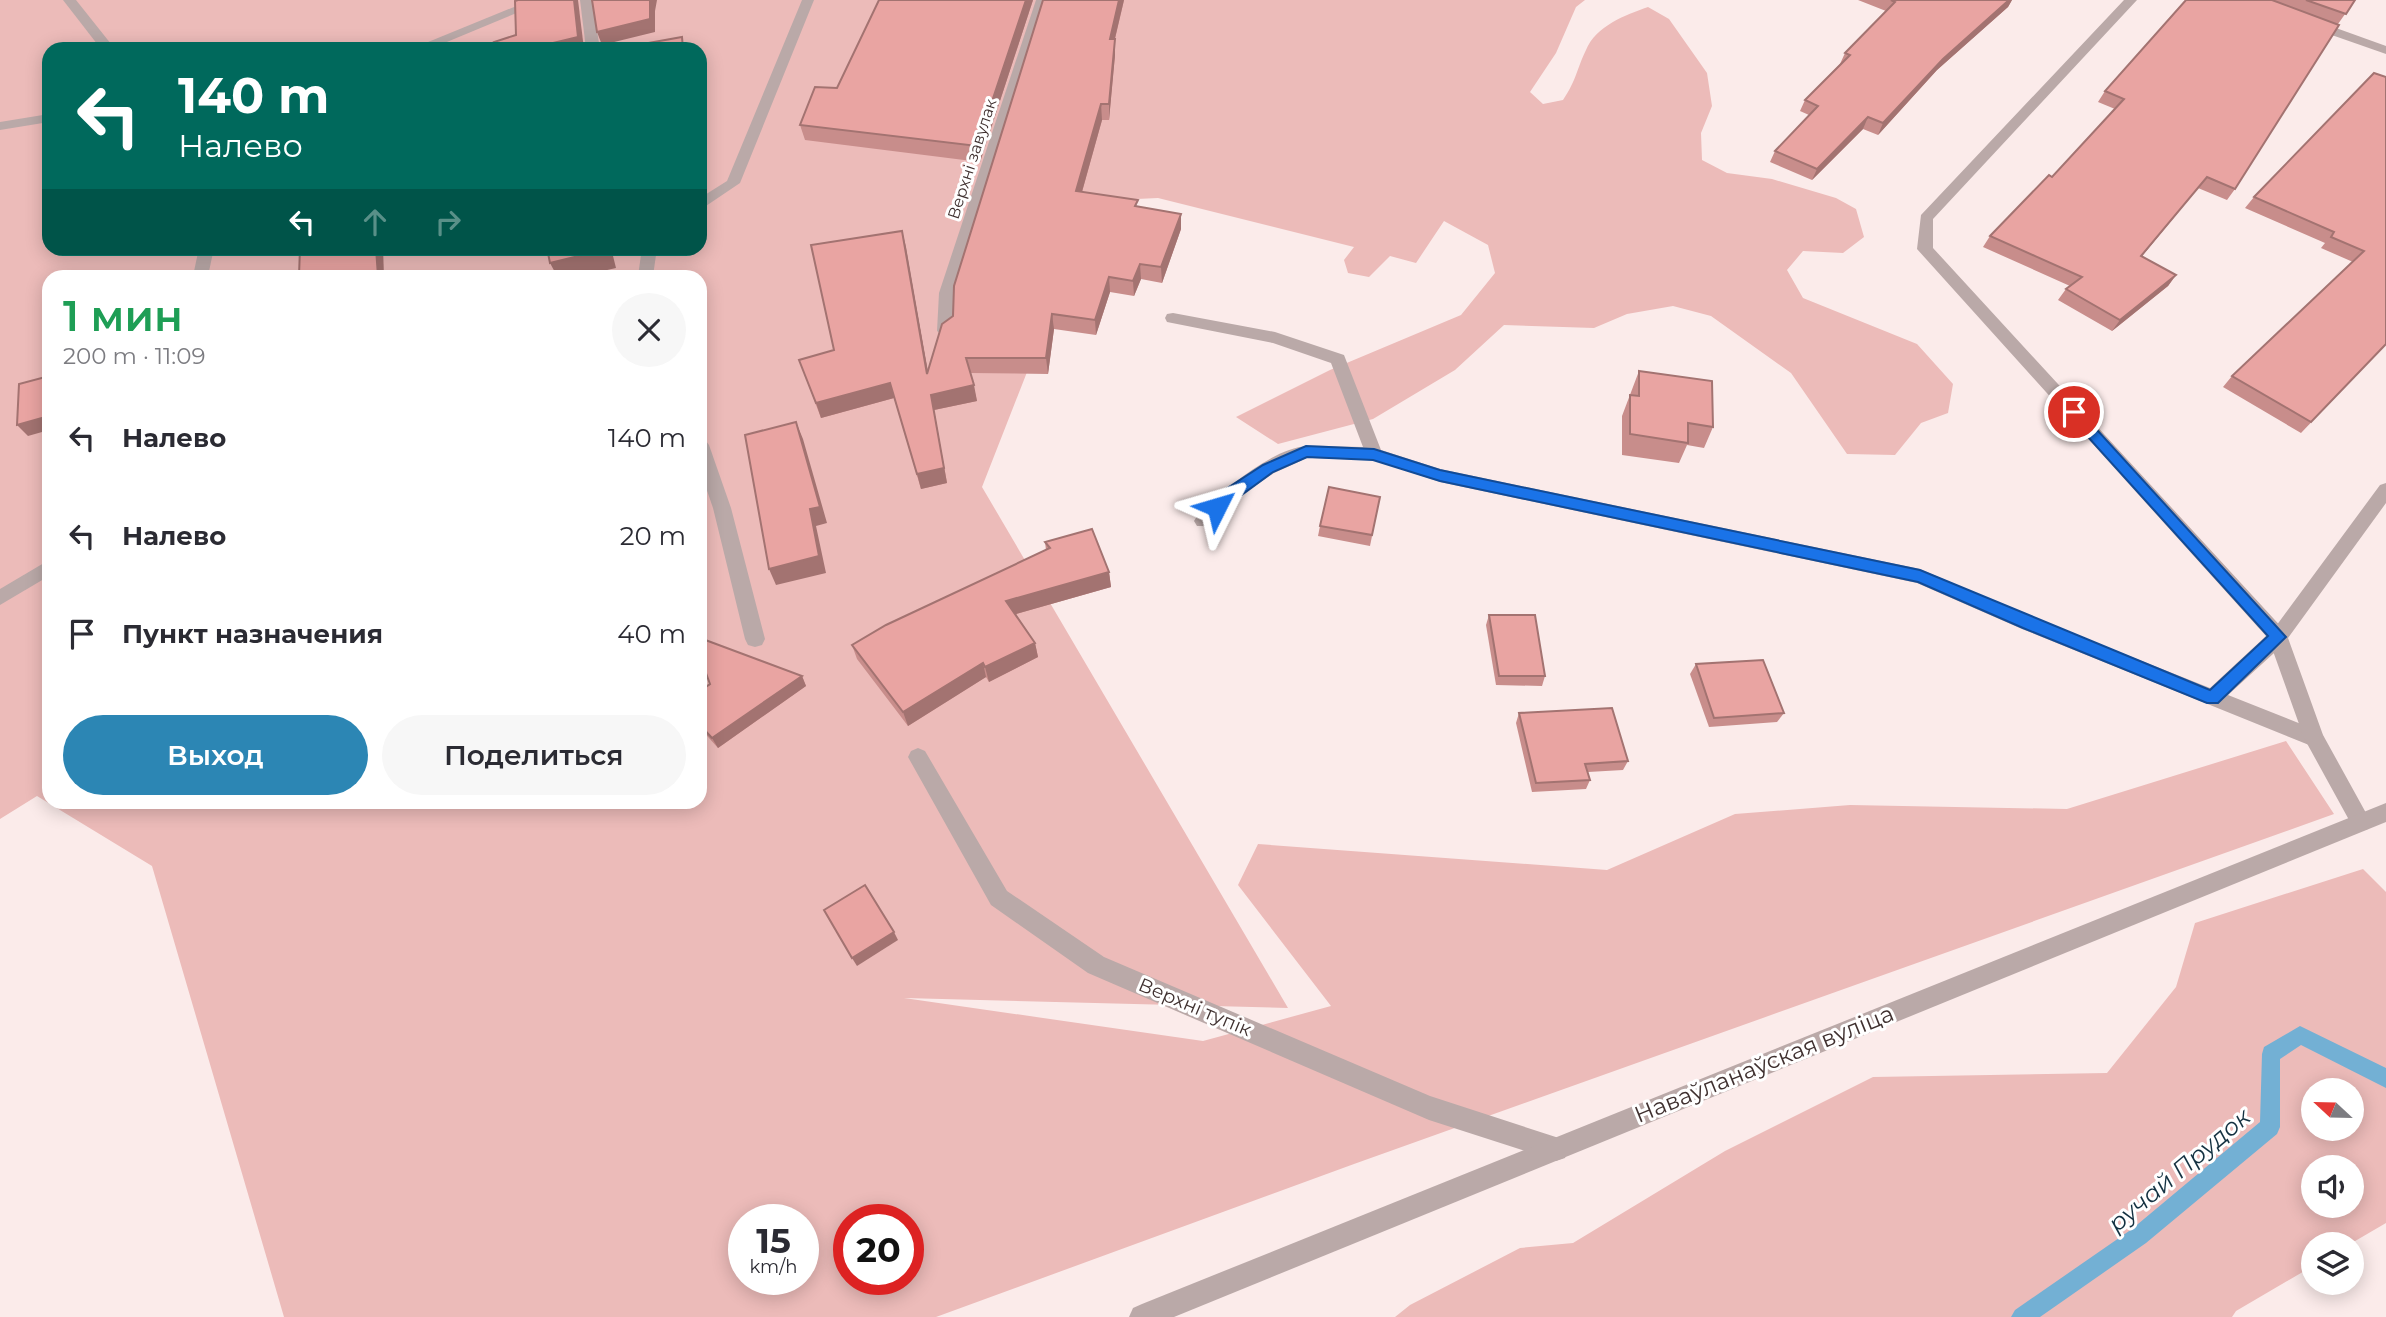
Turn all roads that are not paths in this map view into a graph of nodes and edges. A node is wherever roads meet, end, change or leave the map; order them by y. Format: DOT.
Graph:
graph roads {
  1 [pos="69,0"];
  2 [pos="541,0"];
  3 [pos="586,0"];
  4 [pos="808,0"];
  5 [pos="1042,0"];
  6 [pos="2131,0"];
  7 [pos="2298,18"];
  8 [pos="102,42"];
  9 [pos="436,42"];
  10 [pos="592,42"];
  11 [pos="2386,50"];
  12 [pos="42,119"];
  13 [pos="0,126"];
  14 [pos="707,200"];
  15 [pos="1173,318"];
  16 [pos="945,331"];
  17 [pos="1374,454"];
  18 [pos="707,465"];
  19 [pos="2386,490"];
  20 [pos="1203,521"];
  21 [pos="42,571"];
  22 [pos="0,598"];
  23 [pos="2278,637"];
  24 [pos="755,639"];
  25 [pos="2212,698"];
  26 [pos="2314,738"];
  27 [pos="919,757"];
  28 [pos="2386,812"];
  29 [pos="2361,822"];
  30 [pos="1556,1149"];
  31 [pos="1142,1317"];
  1 -- 8 [label="street"];
  2 -- 9 [label="street"];
  3 -- 10 [label="street"];
  4 -- 14 [label="street"];
  5 -- 16 [label="street, Верхні завулак"];
  6 -- 23 [label="street"];
  7 -- 11 [label="street"];
  12 -- 13 [label="street"];
  15 -- 17 [label="street"];
  17 -- 20 [label="street"];
  17 -- 25 [label="street"];
  18 -- 24 [label="street"];
  19 -- 23 [label="street"];
  21 -- 22 [label="street"];
  23 -- 25 [label="street"];
  23 -- 26 [label="street"];
  25 -- 26 [label="street"];
  26 -- 29 [label="street"];
  27 -- 30 [label="street, Верхні тупік"];
  28 -- 29 [label="street, Наваўланаўская вуліца"];
  29 -- 30 [label="street, Наваўланаўская вуліца"];
  30 -- 31 [label="street, Наваўланаўская вуліца"];
}
